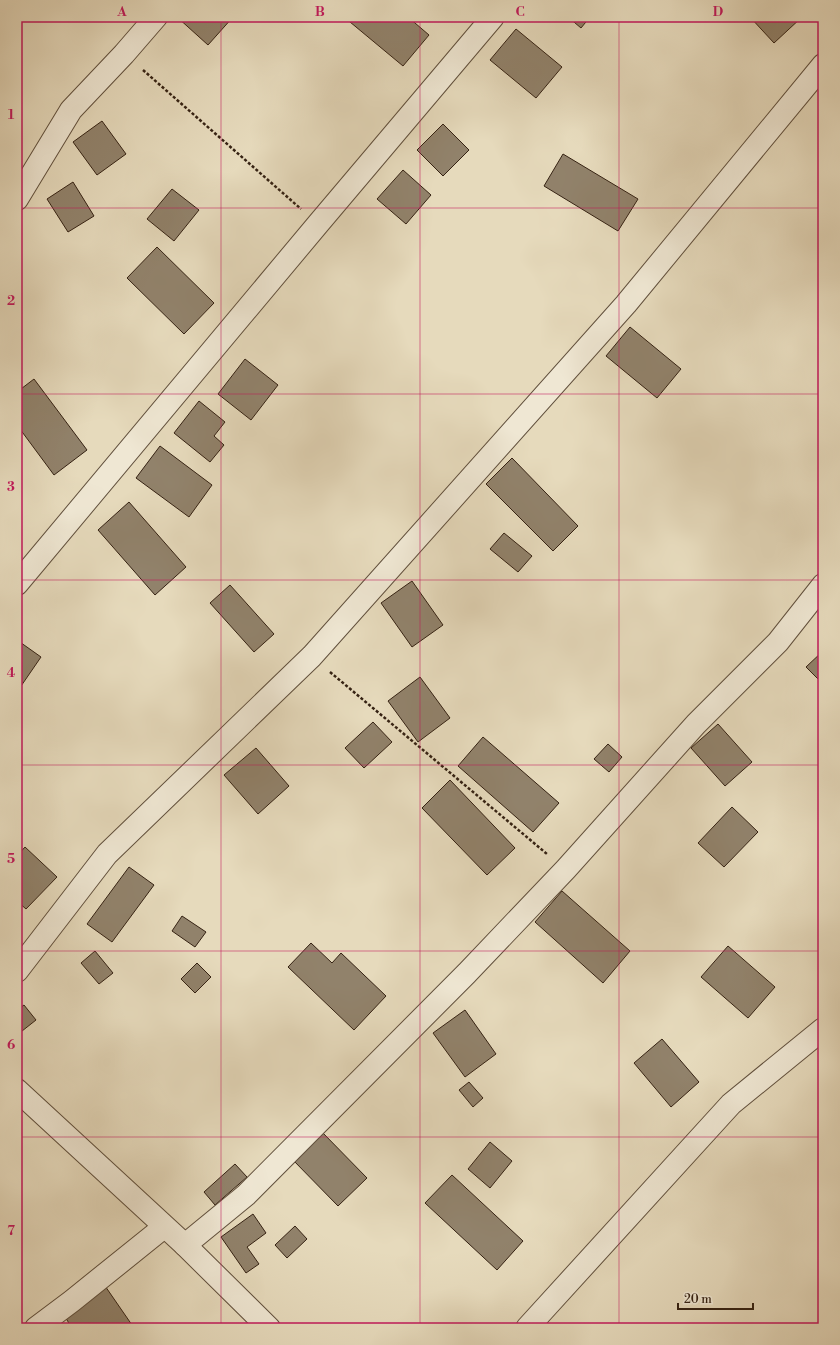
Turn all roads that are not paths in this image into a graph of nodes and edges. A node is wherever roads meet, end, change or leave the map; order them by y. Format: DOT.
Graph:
graph roads {
  1 [pos="156,17"];
  2 [pos="493,17"];
  3 [pos="823,65"];
  4 [pos="17,199"];
  5 [pos="17,584"];
  6 [pos="823,585"];
  7 [pos="17,971"];
  8 [pos="823,1029"];
  9 [pos="17,1090"];
  10 [pos="164,1227"];
  11 [pos="185,1245"];
  12 [pos="36,1328"];
  13 [pos="269,1328"];
  14 [pos="527,1328"];
  1 -- 4 [label="street"];
  2 -- 5 [label="street"];
  3 -- 7 [label="street"];
  6 -- 11 [label="street"];
  8 -- 14 [label="street"];
  9 -- 10 [label="street"];
  10 -- 11 [label="street"];
  10 -- 12 [label="street"];
  11 -- 13 [label="street"];
}
